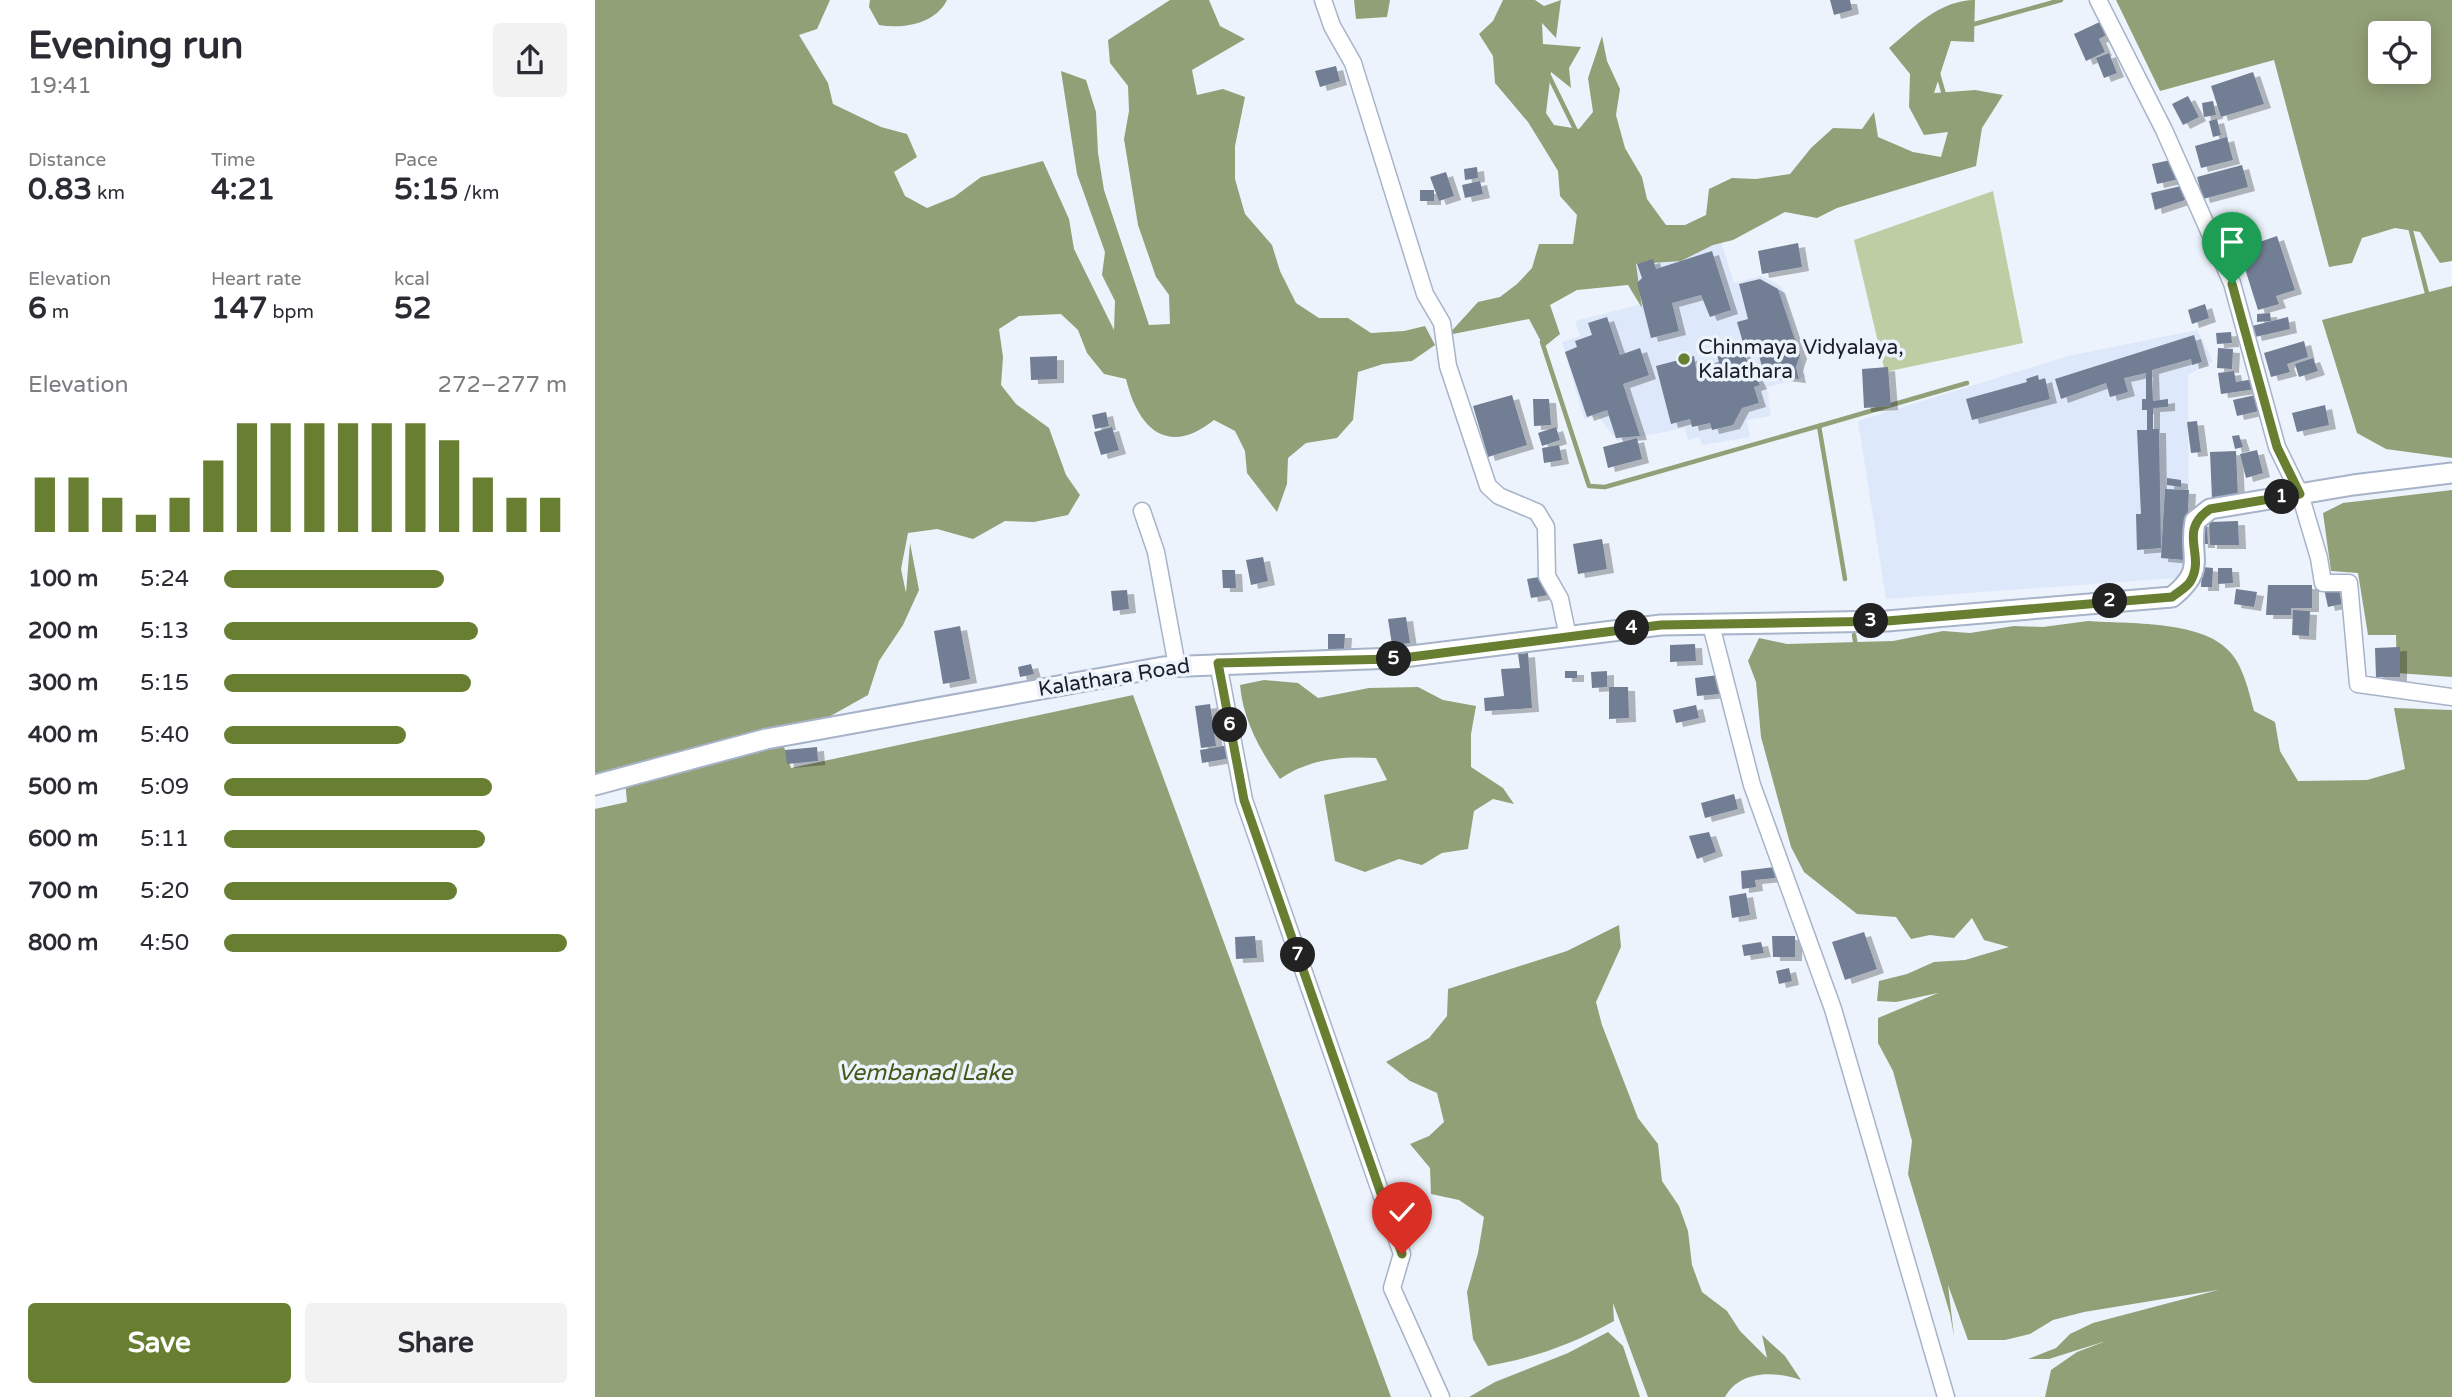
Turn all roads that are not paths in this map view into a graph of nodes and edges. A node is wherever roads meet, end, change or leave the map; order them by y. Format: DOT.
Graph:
graph roads {
  1 [pos="1323,0"];
  2 [pos="2098,0"];
  3 [pos="2452,473"];
  4 [pos="2300,494"];
  5 [pos="1142,511"];
  6 [pos="1711,625"];
  7 [pos="1568,637"];
  8 [pos="1218,663"];
  9 [pos="1177,666"];
  10 [pos="2452,697"];
  11 [pos="595,785"];
  12 [pos="1441,1397"];
  13 [pos="1947,1397"];
  1 -- 7 [label="street"];
  2 -- 4 [label="street"];
  3 -- 4 [label="street, Kalathara Road"];
  4 -- 6 [label="street, Kalathara Road"];
  4 -- 10 [label="street"];
  5 -- 9 [label="street"];
  6 -- 7 [label="street, Kalathara Road"];
  6 -- 13 [label="street"];
  7 -- 8 [label="street, Kalathara Road"];
  8 -- 9 [label="street, Kalathara Road"];
  8 -- 12 [label="street"];
  9 -- 11 [label="street, Kalathara Road"];
}
